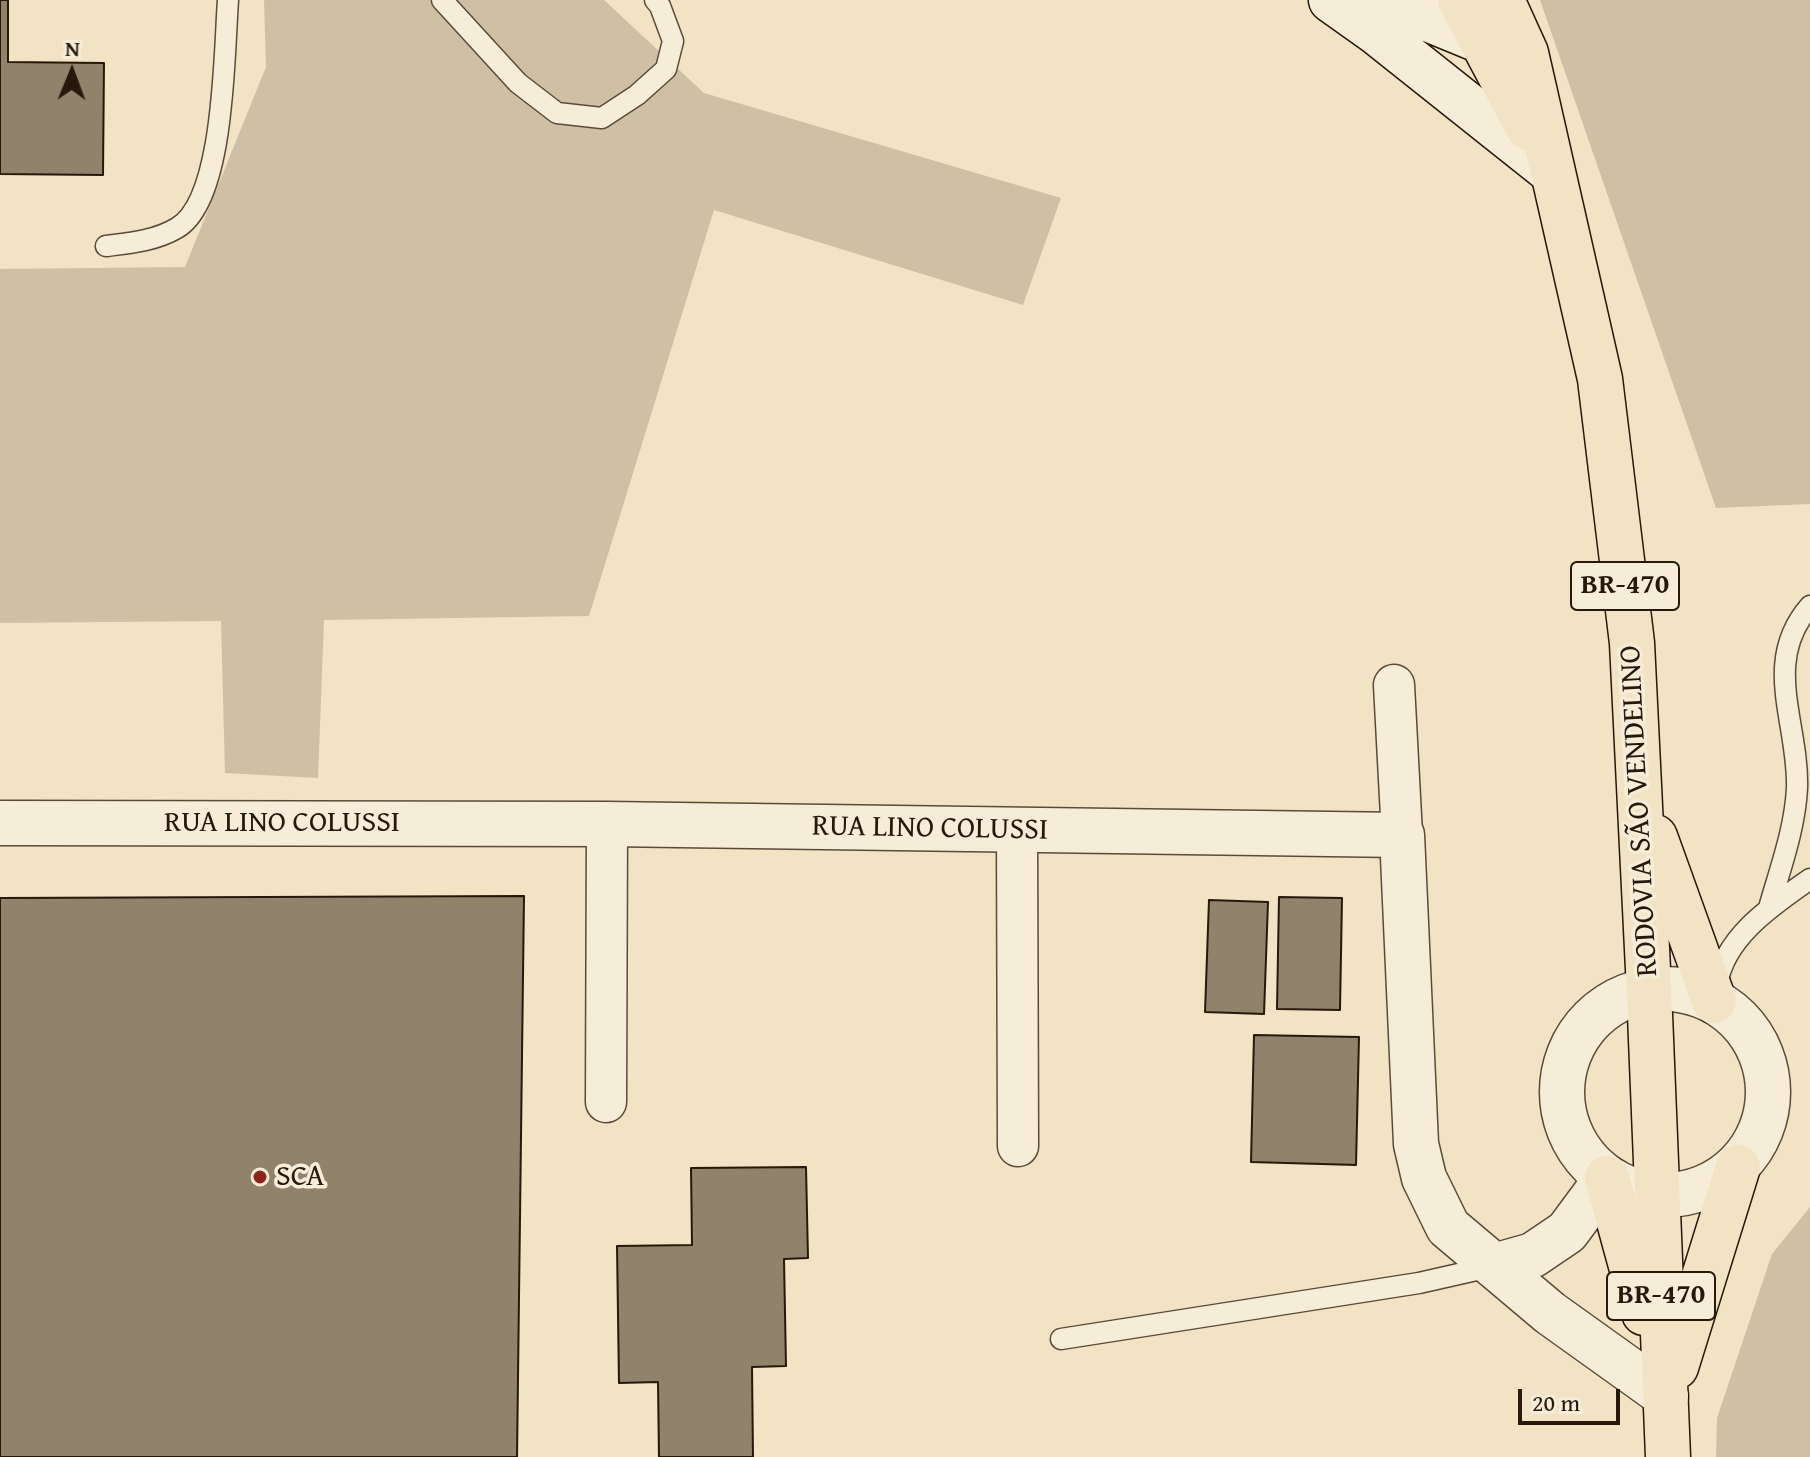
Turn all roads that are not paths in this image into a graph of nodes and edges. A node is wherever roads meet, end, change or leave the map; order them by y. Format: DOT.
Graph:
graph roads {
  1 [pos="228,0"];
  2 [pos="442,0"];
  3 [pos="655,0"];
  4 [pos="1331,0"];
  5 [pos="1381,0"];
  6 [pos="1460,0"];
  7 [pos="1502,0"];
  8 [pos="1481,41"];
  9 [pos="1526,53"];
  10 [pos="1552,172"];
  11 [pos="106,246"];
  12 [pos="1810,606"];
  13 [pos="1394,685"];
  14 [pos="1640,794"];
  15 [pos="0,823"];
  16 [pos="607,824"];
  17 [pos="1017,830"];
  18 [pos="1402,835"];
  19 [pos="1810,879"];
  20 [pos="1769,908"];
  21 [pos="1649,990"];
  22 [pos="1714,1001"];
  23 [pos="606,1102"];
  24 [pos="1018,1146"];
  25 [pos="1738,1167"];
  26 [pos="1607,1178"];
  27 [pos="1656,1195"];
  28 [pos="1494,1266"];
  29 [pos="1061,1339"];
  30 [pos="1666,1396"];
  31 [pos="1668,1457"];
  1 -- 11 [label="lane"];
  2 -- 3 [label="lane"];
  4 -- 10 [label="street"];
  5 -- 8 [label="street"];
  6 -- 8 [label="highway, RODOVIA SÃO VENDELINO / BR-470"];
  7 -- 9 [label="highway, RODOVIA SÃO VENDELINO / BR-470"];
  8 -- 9 [label="highway"];
  8 -- 10 [label="highway, RODOVIA SÃO VENDELINO / BR-470"];
  9 -- 10 [label="highway, RODOVIA SÃO VENDELINO / BR-470"];
  10 -- 14 [label="highway, RODOVIA SÃO VENDELINO / BR-470"];
  12 -- 20 [label="lane"];
  13 -- 18 [label="street"];
  14 -- 21 [label="highway, RODOVIA SÃO VENDELINO / BR-470"];
  14 -- 22 [label="highway"];
  15 -- 16 [label="street, RUA LINO COLUSSI"];
  16 -- 17 [label="street, RUA LINO COLUSSI"];
  16 -- 23 [label="street"];
  17 -- 18 [label="street, RUA LINO COLUSSI"];
  17 -- 24 [label="street"];
  18 -- 28 [label="street"];
  19 -- 20 [label="lane"];
  20 -- 22 [label="lane"];
  21 -- 22 [label="street"];
  21 -- 26 [label="street"];
  21 -- 27 [label="highway, RODOVIA SÃO VENDELINO / BR-470"];
  22 -- 25 [label="street"];
  25 -- 27 [label="street"];
  25 -- 30 [label="highway"];
  26 -- 27 [label="street"];
  26 -- 28 [label="street"];
  26 -- 30 [label="highway"];
  27 -- 30 [label="highway, RODOVIA SÃO VENDELINO / BR-470"];
  28 -- 29 [label="lane"];
  28 -- 30 [label="street"];
  30 -- 31 [label="highway, RODOVIA SÃO VENDELINO / BR-470"];
}
